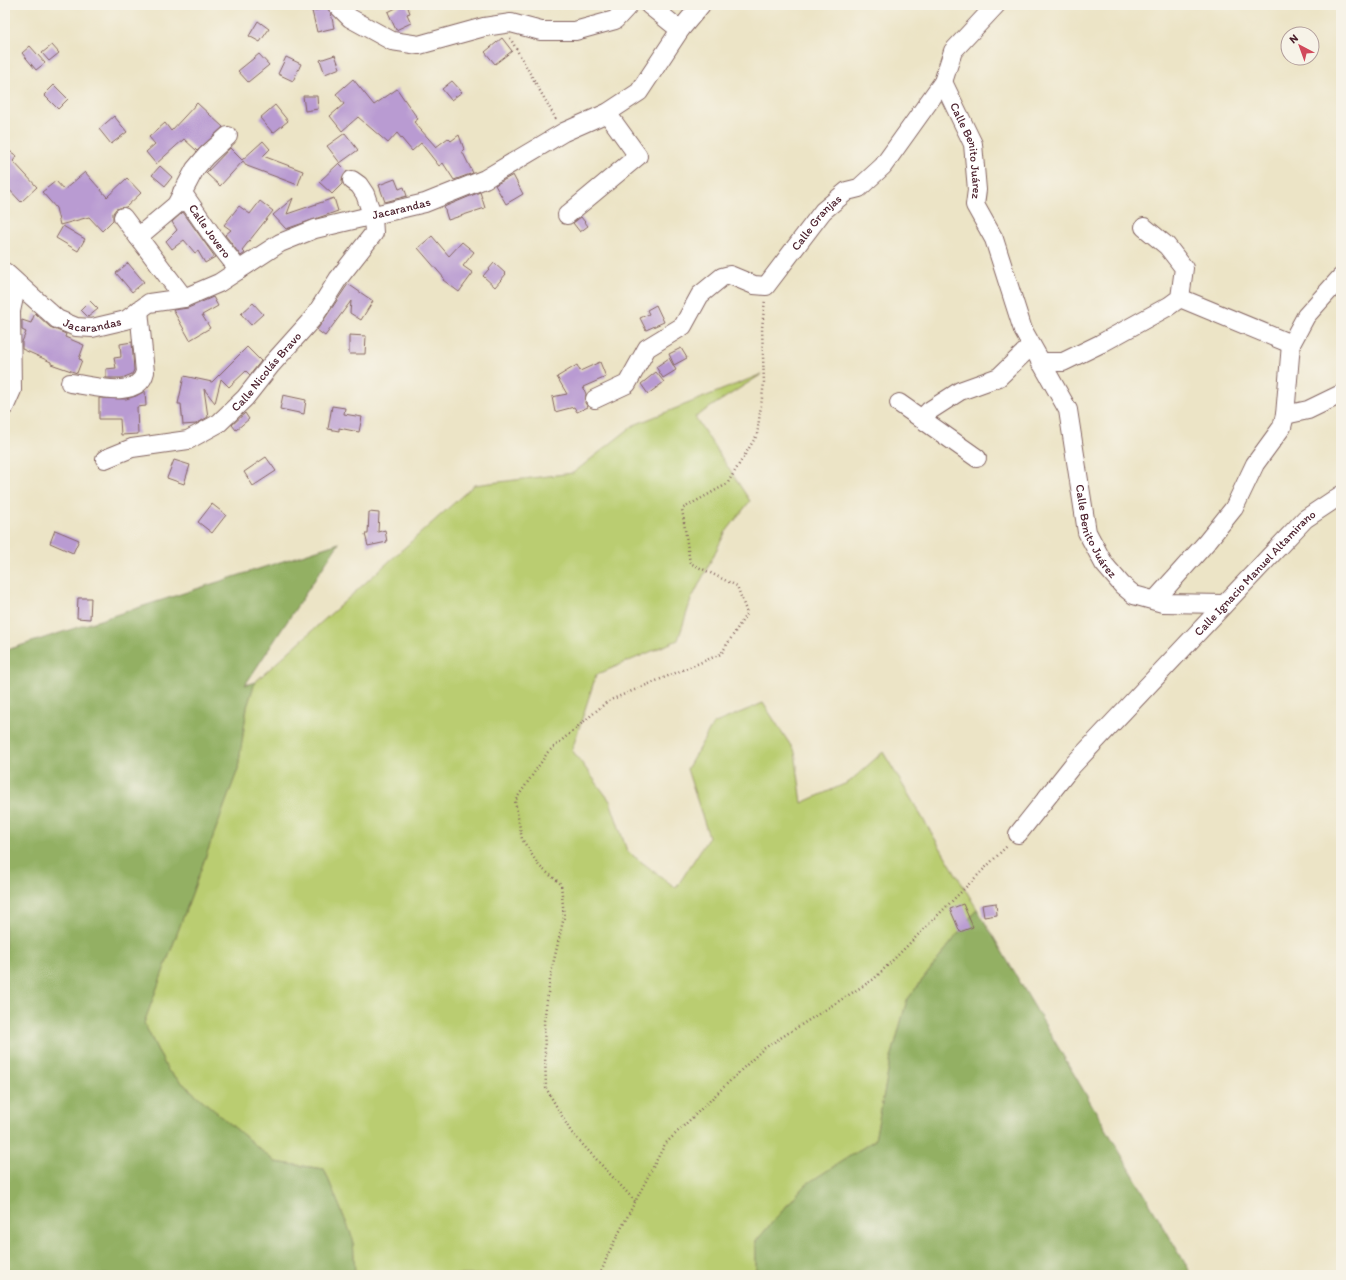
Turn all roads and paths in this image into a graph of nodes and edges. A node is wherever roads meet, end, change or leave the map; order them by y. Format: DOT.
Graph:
graph roads {
  1 [pos="338,5"];
  2 [pos="629,5"];
  3 [pos="649,5"];
  4 [pos="701,5"];
  5 [pos="996,5"];
  6 [pos="510,23"];
  7 [pos="680,30"];
  8 [pos="943,82"];
  9 [pos="607,112"];
  10 [pos="564,132"];
  11 [pos="228,136"];
  12 [pos="352,180"];
  13 [pos="182,192"];
  14 [pos="567,215"];
  15 [pos="123,217"];
  16 [pos="373,217"];
  17 [pos="1144,227"];
  18 [pos="138,237"];
  19 [pos="239,270"];
  20 [pos="1341,277"];
  21 [pos="11,278"];
  22 [pos="766,286"];
  23 [pos="184,298"];
  24 [pos="1180,298"];
  25 [pos="139,310"];
  26 [pos="1291,344"];
  27 [pos="1031,346"];
  28 [pos="1040,362"];
  29 [pos="70,383"];
  30 [pos="1341,394"];
  31 [pos="8,398"];
  32 [pos="595,400"];
  33 [pos="899,403"];
  34 [pos="1285,414"];
  35 [pos="921,419"];
  36 [pos="977,458"];
  37 [pos="105,459"];
  38 [pos="1341,496"];
  39 [pos="1155,600"];
  40 [pos="1224,604"];
  41 [pos="1018,834"];
  42 [pos="635,1201"];
  43 [pos="600,1275"];
  1 -- 6 [label="street"];
  2 -- 6 [label="street"];
  3 -- 7 [label="street"];
  4 -- 7 [label="street, Jacarandas"];
  5 -- 8 [label="street, Calle Granjas"];
  6 -- 10 [label="path"];
  7 -- 9 [label="street, Jacarandas"];
  8 -- 22 [label="street, Calle Granjas"];
  8 -- 27 [label="street, Calle Benito Juárez"];
  9 -- 10 [label="street, Jacarandas"];
  9 -- 14 [label="street"];
  10 -- 16 [label="street, Jacarandas"];
  11 -- 13 [label="street"];
  12 -- 16 [label="street"];
  13 -- 18 [label="street"];
  13 -- 19 [label="street, Calle Jovero"];
  15 -- 18 [label="street"];
  16 -- 19 [label="street, Jacarandas"];
  16 -- 37 [label="street, Calle Nicolás Bravo"];
  17 -- 24 [label="street"];
  18 -- 23 [label="street"];
  19 -- 23 [label="street, Jacarandas"];
  20 -- 26 [label="street"];
  21 -- 25 [label="street, Jacarandas"];
  21 -- 31 [label="street"];
  22 -- 32 [label="street"];
  22 -- 42 [label="path"];
  23 -- 25 [label="street, Jacarandas"];
  24 -- 26 [label="street"];
  24 -- 28 [label="street"];
  25 -- 29 [label="street"];
  26 -- 34 [label="street"];
  27 -- 28 [label="street, Calle Benito Juárez"];
  27 -- 35 [label="street"];
  28 -- 39 [label="street, Calle Benito Juárez"];
  30 -- 34 [label="street"];
  33 -- 35 [label="street"];
  34 -- 39 [label="street"];
  35 -- 36 [label="street"];
  38 -- 40 [label="street, Calle Ignacio Manuel Altamirano"];
  39 -- 40 [label="street, Calle Benito Juárez"];
  40 -- 41 [label="street, Calle Ignacio Manuel Altamirano"];
  41 -- 42 [label="path"];
  42 -- 43 [label="path"];
}
